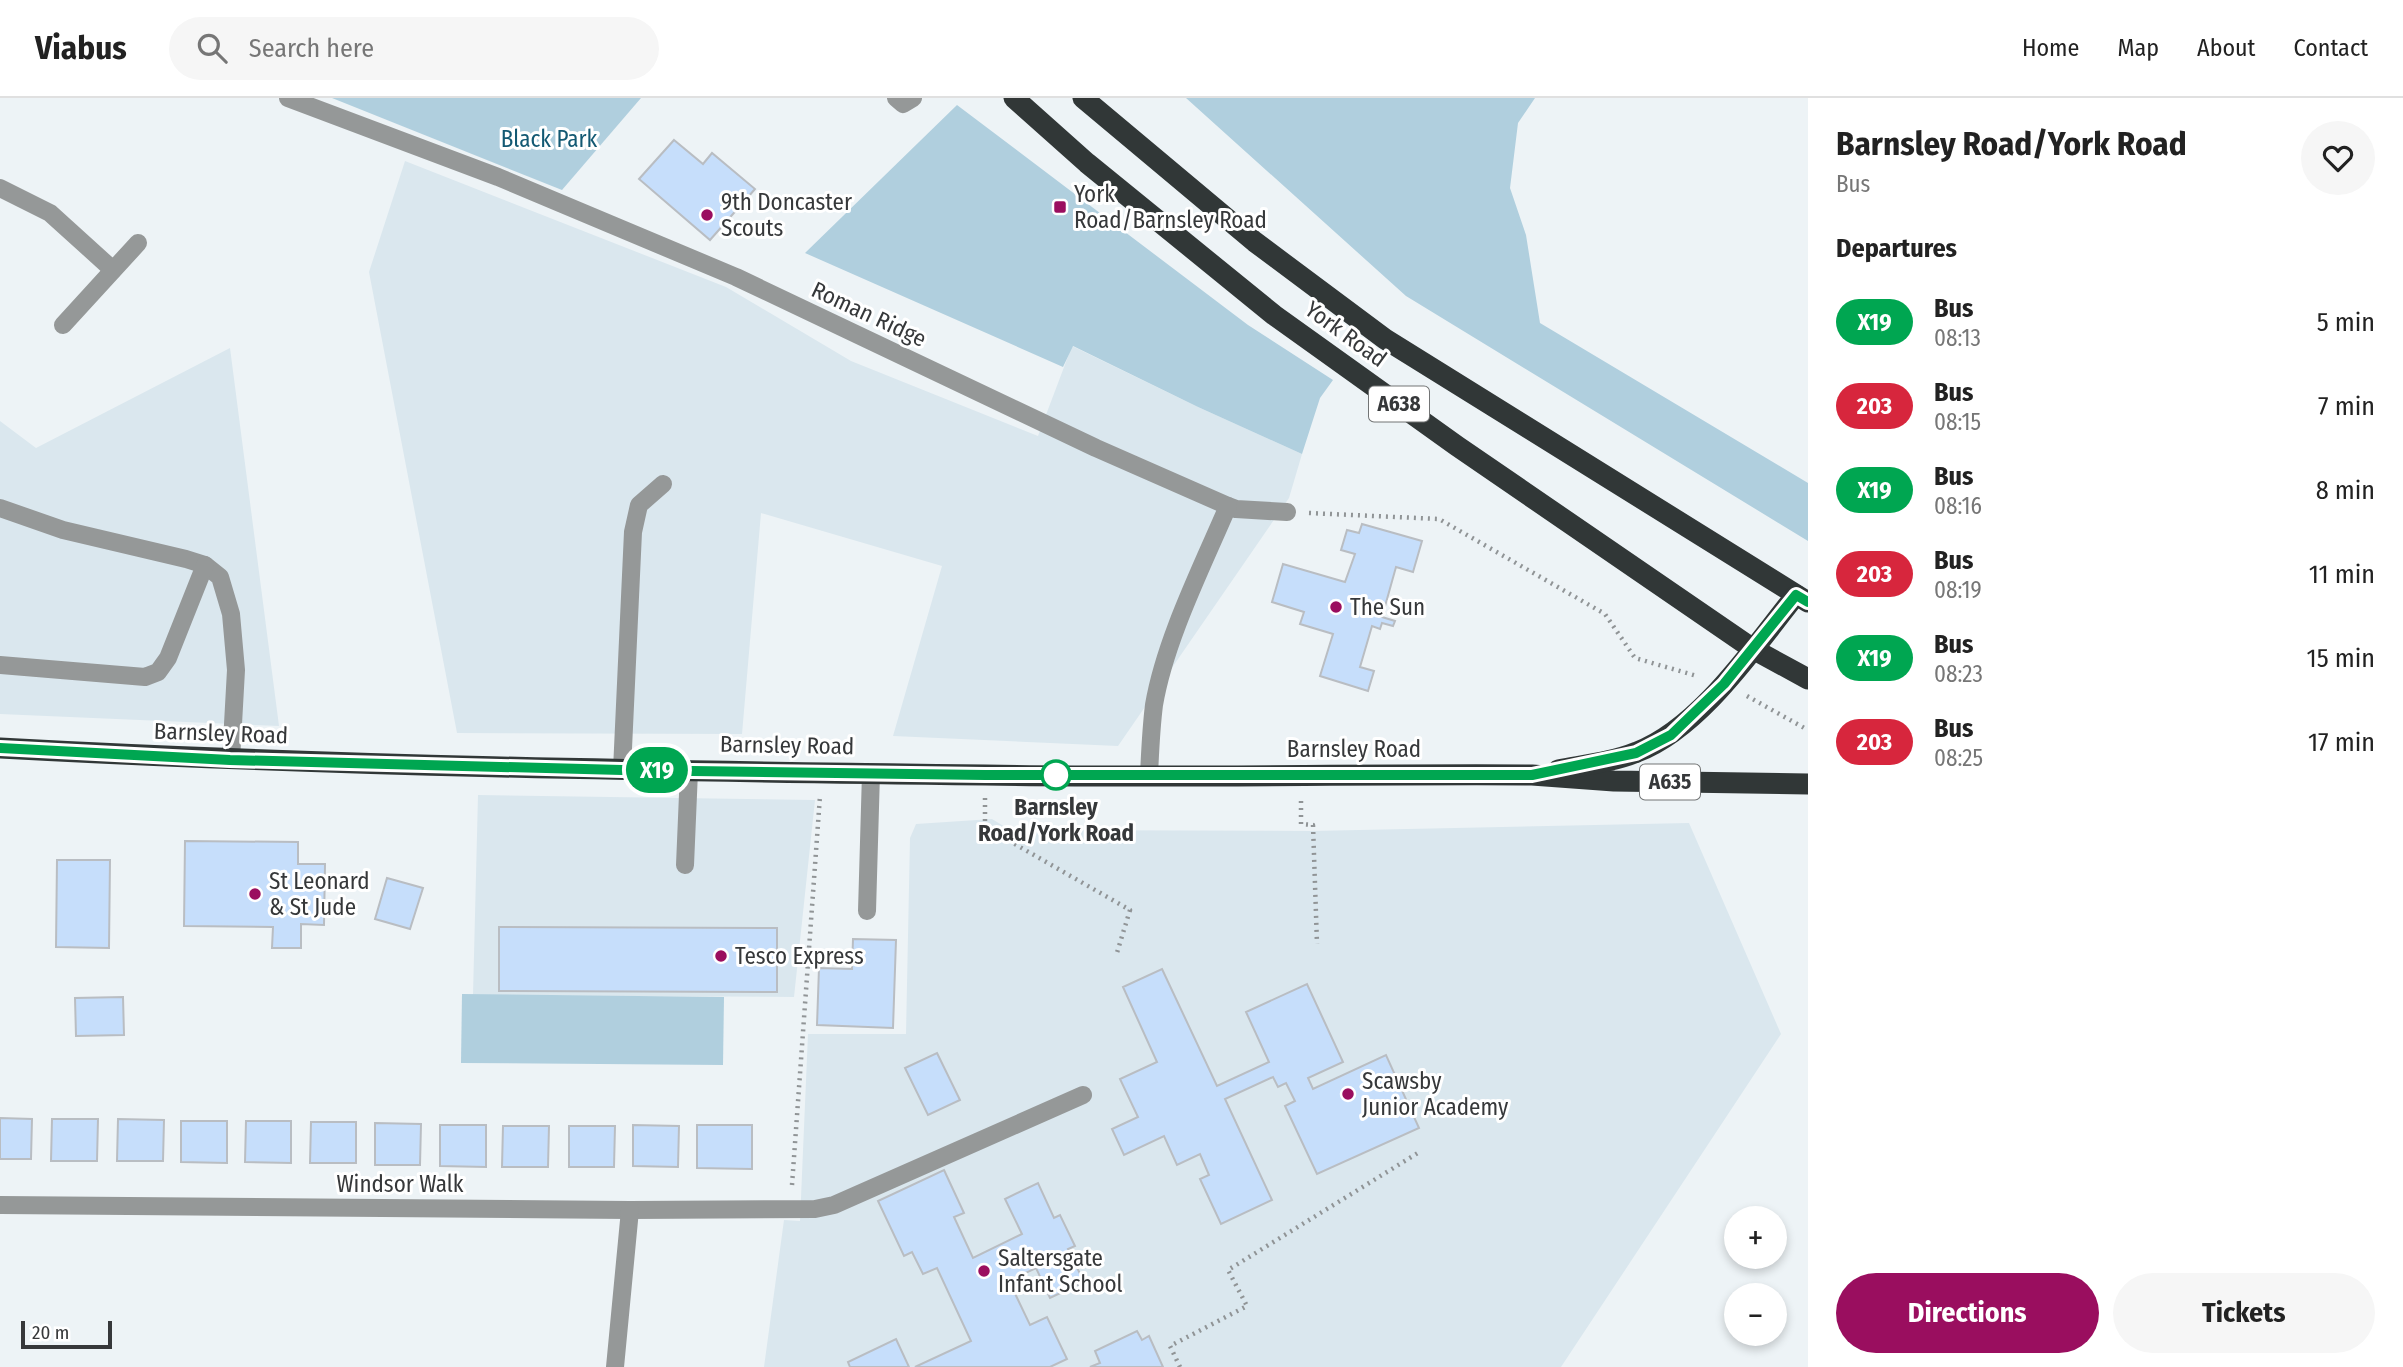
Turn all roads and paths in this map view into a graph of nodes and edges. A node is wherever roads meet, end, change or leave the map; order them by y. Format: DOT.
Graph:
graph roads {
  1 [pos="288,98"];
  2 [pos="896,98"];
  3 [pos="913,98"];
  4 [pos="1014,98"];
  5 [pos="1083,98"];
  6 [pos="0,188"];
  7 [pos="138,243"];
  8 [pos="113,271"];
  9 [pos="63,324"];
  10 [pos="663,484"];
  11 [pos="1228,506"];
  12 [pos="0,508"];
  13 [pos="1287,512"];
  14 [pos="205,565"];
  15 [pos="1802,598"];
  16 [pos="1753,649"];
  17 [pos="0,665"];
  18 [pos="1808,679"];
  19 [pos="1724,684"];
  20 [pos="1808,730"];
  21 [pos="0,748"];
  22 [pos="230,760"];
  23 [pos="622,770"];
  24 [pos="689,771"];
  25 [pos="822,772"];
  26 [pos="871,773"];
  27 [pos="985,775"];
  28 [pos="1301,775"];
  29 [pos="1532,775"];
  30 [pos="1149,776"];
  31 [pos="1808,784"];
  32 [pos="685,865"];
  33 [pos="867,911"];
  34 [pos="1317,944"];
  35 [pos="1116,956"];
  36 [pos="1083,1095"];
  37 [pos="1421,1151"];
  38 [pos="0,1205"];
  39 [pos="796,1208"];
  40 [pos="630,1210"];
  41 [pos="615,1367"];
  42 [pos="1180,1367"];
  1 -- 11 [label="street, Roman Ridge"];
  2 -- 3 [label="street"];
  4 -- 16 [label="highway, York Road / A638"];
  5 -- 15 [label="highway, York Road / A638"];
  6 -- 8 [label="street"];
  7 -- 8 [label="street"];
  8 -- 9 [label="street"];
  10 -- 23 [label="street"];
  11 -- 13 [label="street, Roman Ridge"];
  11 -- 30 [label="street"];
  12 -- 14 [label="street"];
  13 -- 19 [label="path"];
  14 -- 17 [label="street"];
  14 -- 22 [label="street"];
  15 -- 16 [label="highway, A635"];
  16 -- 18 [label="highway, York Road / A638"];
  16 -- 19 [label="highway, A635"];
  19 -- 20 [label="path"];
  19 -- 29 [label="highway, A635"];
  21 -- 22 [label="highway, Barnsley Road / A635"];
  22 -- 23 [label="highway, Barnsley Road / A635"];
  23 -- 24 [label="highway, Barnsley Road / A635"];
  24 -- 25 [label="highway, Barnsley Road / A635"];
  24 -- 32 [label="street"];
  25 -- 26 [label="highway, Barnsley Road / A635"];
  25 -- 39 [label="path"];
  26 -- 27 [label="highway, Barnsley Road / A635"];
  26 -- 33 [label="street"];
  27 -- 30 [label="highway, Barnsley Road / A635"];
  27 -- 35 [label="path"];
  28 -- 29 [label="highway, Barnsley Road / A635"];
  28 -- 30 [label="highway, Barnsley Road / A635"];
  28 -- 34 [label="path"];
  29 -- 31 [label="highway, A635"];
  36 -- 39 [label="street, Windsor Walk"];
  37 -- 42 [label="path"];
  38 -- 40 [label="street, Windsor Walk"];
  39 -- 40 [label="street, Windsor Walk"];
  40 -- 41 [label="street"];
}
